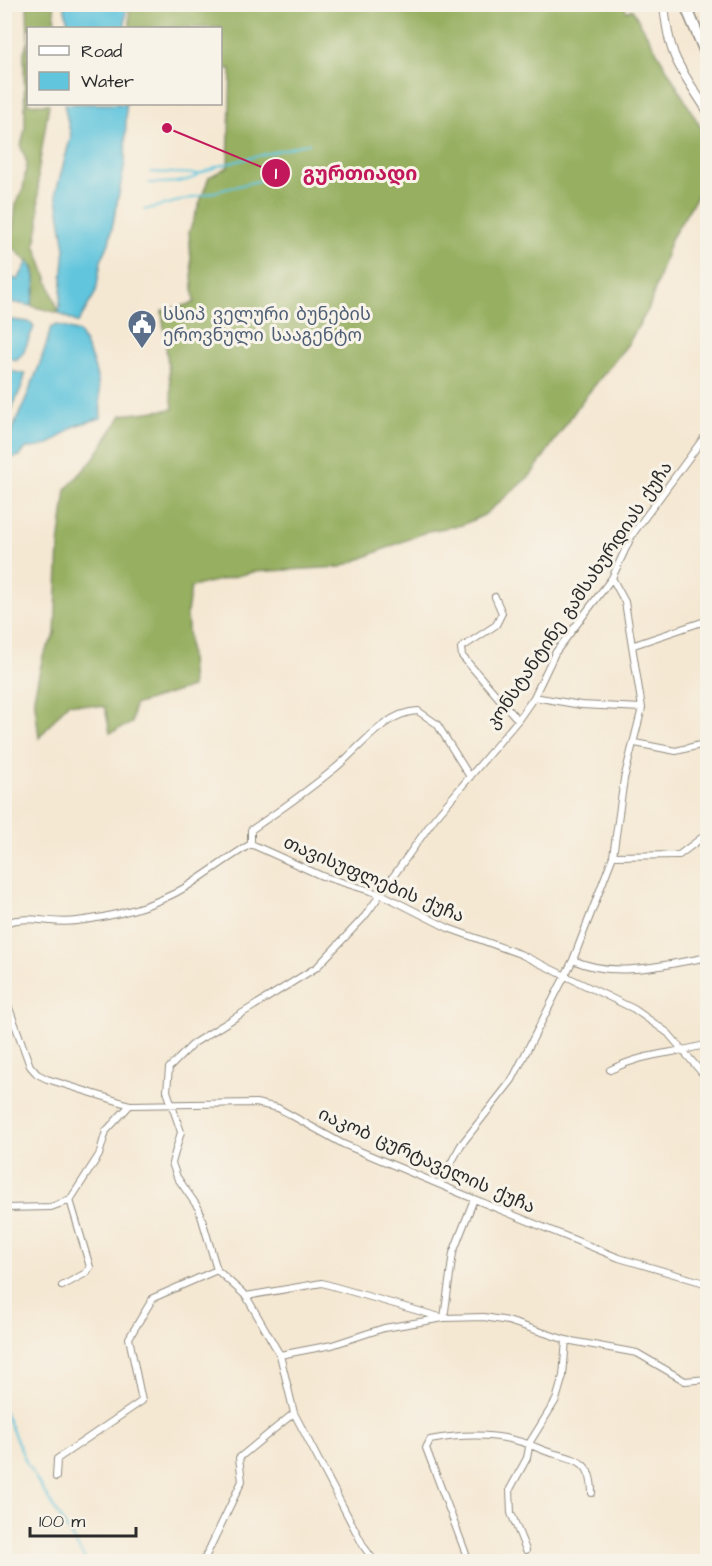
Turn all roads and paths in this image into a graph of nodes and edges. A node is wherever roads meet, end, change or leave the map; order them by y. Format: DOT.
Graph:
graph roads {
  1 [pos="664,4"];
  2 [pos="671,4"];
  3 [pos="685,4"];
  4 [pos="666,23"];
  5 [pos="708,59"];
  6 [pos="708,112"];
  7 [pos="708,432"];
  8 [pos="612,578"];
  9 [pos="495,597"];
  10 [pos="708,620"];
  11 [pos="634,645"];
  12 [pos="534,697"];
  13 [pos="642,708"];
  14 [pos="518,720"];
  15 [pos="634,743"];
  16 [pos="707,744"];
  17 [pos="470,777"];
  18 [pos="708,833"];
  19 [pos="251,844"];
  20 [pos="613,856"];
  21 [pos="383,895"];
  22 [pos="4,923"];
  23 [pos="708,957"];
  24 [pos="573,960"];
  25 [pos="564,975"];
  26 [pos="4,994"];
  27 [pos="708,1044"];
  28 [pos="684,1051"];
  29 [pos="610,1070"];
  30 [pos="708,1080"];
  31 [pos="130,1105"];
  32 [pos="172,1105"];
  33 [pos="440,1183"];
  34 [pos="474,1199"];
  35 [pos="70,1200"];
  36 [pos="4,1208"];
  37 [pos="217,1270"];
  38 [pos="708,1284"];
  39 [pos="62,1286"];
  40 [pos="246,1296"];
  41 [pos="444,1318"];
  42 [pos="566,1340"];
  43 [pos="280,1355"];
  44 [pos="708,1379"];
  45 [pos="294,1413"];
  46 [pos="530,1442"];
  47 [pos="56,1477"];
  48 [pos="592,1493"];
  49 [pos="526,1550"];
  50 [pos="203,1562"];
  51 [pos="375,1562"];
  52 [pos="469,1562"];
  1 -- 4 [label="street"];
  2 -- 4 [label="street"];
  3 -- 5 [label="highway"];
  4 -- 6 [label="street"];
  7 -- 8 [label="street, კონსტანტინე გამსახურდიას ქუჩა"];
  8 -- 11 [label="street"];
  8 -- 12 [label="street, კონსტანტინე გამსახურდიას ქუჩა"];
  9 -- 14 [label="street"];
  10 -- 11 [label="street"];
  11 -- 13 [label="street"];
  12 -- 13 [label="street"];
  12 -- 14 [label="street, კონსტანტინე გამსახურდიას ქუჩა"];
  13 -- 15 [label="street"];
  14 -- 17 [label="street, კონსტანტინე გამსახურდიას ქუჩა"];
  15 -- 16 [label="street"];
  15 -- 20 [label="street"];
  17 -- 19 [label="street"];
  17 -- 21 [label="street, კონსტანტინე გამსახურდიას ქუჩა"];
  18 -- 20 [label="street"];
  19 -- 21 [label="street, თავისუფლების ქუჩა"];
  19 -- 22 [label="street"];
  20 -- 24 [label="street"];
  21 -- 25 [label="street, თავისუფლების ქუჩა"];
  21 -- 32 [label="street, კონსტანტინე გამსახურდიას ქუჩა"];
  23 -- 24 [label="street"];
  24 -- 25 [label="street"];
  25 -- 28 [label="street, თავისუფლების ქუჩა"];
  25 -- 33 [label="street"];
  26 -- 31 [label="street"];
  27 -- 28 [label="street"];
  28 -- 29 [label="street"];
  28 -- 30 [label="street, თავისუფლების ქუჩა"];
  31 -- 32 [label="street, იაკობ ცურტაველის ქუჩა"];
  31 -- 35 [label="street"];
  32 -- 33 [label="street, იაკობ ცურტაველის ქუჩა"];
  32 -- 37 [label="street, კონსტანტინე გამსახურდიას ქუჩა"];
  33 -- 34 [label="street, იაკობ ცურტაველის ქუჩა"];
  34 -- 38 [label="street, იაკობ ცურტაველის ქუჩა"];
  34 -- 41 [label="street"];
  35 -- 36 [label="street"];
  35 -- 39 [label="street"];
  37 -- 40 [label="street"];
  37 -- 47 [label="street"];
  40 -- 41 [label="street"];
  40 -- 43 [label="street"];
  41 -- 42 [label="street"];
  41 -- 43 [label="street"];
  42 -- 44 [label="street"];
  42 -- 46 [label="street"];
  43 -- 45 [label="street"];
  45 -- 50 [label="street"];
  45 -- 51 [label="street"];
  46 -- 48 [label="street"];
  46 -- 49 [label="street"];
  46 -- 52 [label="street"];
}
